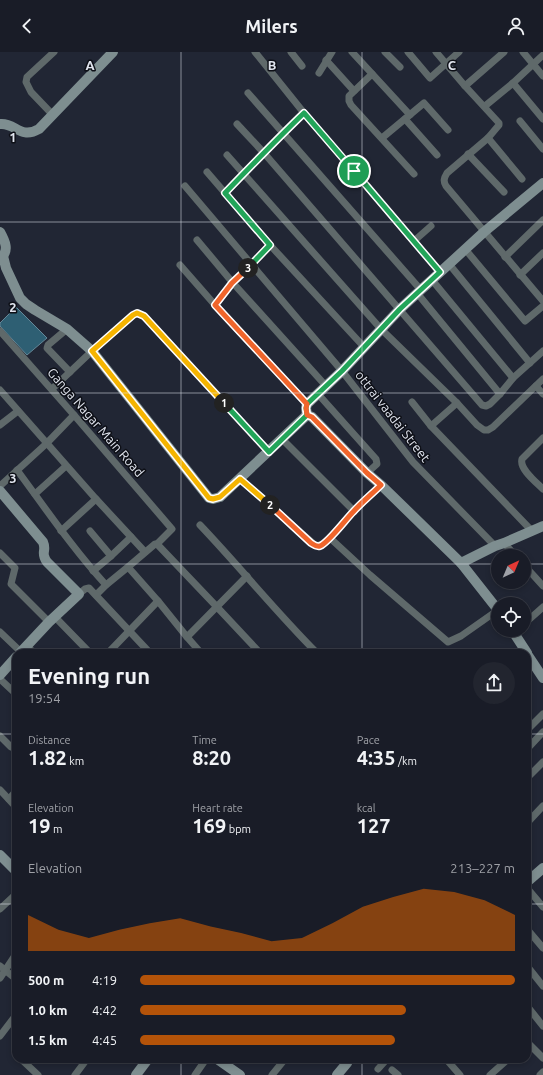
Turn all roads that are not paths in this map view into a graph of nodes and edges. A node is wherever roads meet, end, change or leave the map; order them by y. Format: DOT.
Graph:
graph roads {
  1 [pos="54,52"];
  2 [pos="255,52"];
  3 [pos="291,52"];
  4 [pos="332,52"];
  5 [pos="352,52"];
  6 [pos="385,52"];
  7 [pos="408,52"];
  8 [pos="436,52"];
  9 [pos="459,52"];
  10 [pos="504,52"];
  11 [pos="523,52"];
  12 [pos="108,54"];
  13 [pos="543,55"];
  14 [pos="326,60"];
  15 [pos="447,63"];
  16 [pos="534,64"];
  17 [pos="302,66"];
  18 [pos="400,67"];
  19 [pos="319,73"];
  20 [pos="372,74"];
  21 [pos="543,76"];
  22 [pos="512,83"];
  23 [pos="465,86"];
  24 [pos="354,92"];
  25 [pos="248,93"];
  26 [pos="485,106"];
  27 [pos="304,113"];
  28 [pos="52,114"];
  29 [pos="407,117"];
  30 [pos="543,118"];
  31 [pos="520,121"];
  32 [pos="0,124"];
  33 [pos="237,124"];
  34 [pos="448,130"];
  35 [pos="283,133"];
  36 [pos="382,138"];
  37 [pos="488,138"];
  38 [pos="543,149"];
  39 [pos="264,153"];
  40 [pos="468,154"];
  41 [pos="227,155"];
  42 [pos="437,155"];
  43 [pos="207,172"];
  44 [pos="244,174"];
  45 [pos="414,174"];
  46 [pos="522,179"];
  47 [pos="543,183"];
  48 [pos="184,186"];
  49 [pos="504,192"];
  50 [pos="225,193"];
  51 [pos="543,220"];
  52 [pos="431,226"];
  53 [pos="0,232"];
  54 [pos="484,232"];
  55 [pos="197,240"];
  56 [pos="414,241"];
  57 [pos="270,245"];
  58 [pos="465,249"];
  59 [pos="543,253"];
  60 [pos="505,257"];
  61 [pos="2,258"];
  62 [pos="251,264"];
  63 [pos="449,264"];
  64 [pos="180,265"];
  65 [pos="440,272"];
  66 [pos="520,275"];
  67 [pos="432,280"];
  68 [pos="232,283"];
  69 [pos="419,292"];
  70 [pos="540,293"];
  71 [pos="543,301"];
  72 [pos="215,305"];
  73 [pos="543,306"];
  74 [pos="400,309"];
  75 [pos="67,329"];
  76 [pos="381,329"];
  77 [pos="0,331"];
  78 [pos="364,347"];
  79 [pos="92,351"];
  80 [pos="543,351"];
  81 [pos="530,363"];
  82 [pos="342,371"];
  83 [pos="70,372"];
  84 [pos="512,378"];
  85 [pos="543,379"];
  86 [pos="326,386"];
  87 [pos="536,386"];
  88 [pos="52,389"];
  89 [pos="1,393"];
  90 [pos="318,394"];
  91 [pos="500,394"];
  92 [pos="543,394"];
  93 [pos="412,402"];
  94 [pos="456,403"];
  95 [pos="307,404"];
  96 [pos="18,411"];
  97 [pos="74,414"];
  98 [pos="307,415"];
  99 [pos="0,425"];
  100 [pos="431,426"];
  101 [pos="543,438"];
  102 [pos="282,439"];
  103 [pos="46,444"];
  104 [pos="269,452"];
  105 [pos="66,466"];
  106 [pos="17,470"];
  107 [pos="367,473"];
  108 [pos="240,479"];
  109 [pos="381,485"];
  110 [pos="0,486"];
  111 [pos="543,489"];
  112 [pos="0,491"];
  113 [pos="35,494"];
  114 [pos="96,499"];
  115 [pos="354,510"];
  116 [pos="200,525"];
  117 [pos="543,526"];
  118 [pos="61,531"];
  119 [pos="90,531"];
  120 [pos="532,531"];
  121 [pos="131,537"];
  122 [pos="330,538"];
  123 [pos="157,544"];
  124 [pos="500,544"];
  125 [pos="507,549"];
  126 [pos="145,552"];
  127 [pos="0,553"];
  128 [pos="111,556"];
  129 [pos="461,563"];
  130 [pos="128,567"];
  131 [pos="93,572"];
  132 [pos="531,573"];
  133 [pos="247,576"];
  134 [pos="106,585"];
  135 [pos="543,586"];
  136 [pos="80,594"];
  137 [pos="96,595"];
  138 [pos="158,601"];
  139 [pos="491,601"];
  140 [pos="218,606"];
  141 [pos="543,607"];
  142 [pos="491,615"];
  143 [pos="531,618"];
  144 [pos="52,620"];
  145 [pos="130,631"];
  146 [pos="0,632"];
  147 [pos="187,637"];
  148 [pos="518,637"];
  149 [pos="20,649"];
  150 [pos="27,649"];
  151 [pos="85,649"];
  152 [pos="112,649"];
  153 [pos="146,649"];
  154 [pos="198,649"];
  155 [pos="256,649"];
  156 [pos="313,649"];
  157 [pos="525,649"];
  158 [pos="531,659"];
  159 [pos="12,664"];
  160 [pos="0,675"];
  161 [pos="543,678"];
  162 [pos="0,679"];
  163 [pos="12,690"];
  164 [pos="543,714"];
  165 [pos="531,726"];
  166 [pos="543,732"];
  167 [pos="0,736"];
  168 [pos="531,745"];
  169 [pos="12,747"];
  170 [pos="543,762"];
  171 [pos="531,774"];
  172 [pos="0,790"];
  173 [pos="12,795"];
  174 [pos="8,799"];
  175 [pos="12,803"];
  176 [pos="543,806"];
  177 [pos="531,819"];
  178 [pos="0,855"];
  179 [pos="12,867"];
  180 [pos="542,871"];
  181 [pos="531,879"];
  182 [pos="531,893"];
  183 [pos="12,898"];
  184 [pos="543,907"];
  185 [pos="0,909"];
  186 [pos="531,934"];
  187 [pos="543,948"];
  188 [pos="12,958"];
  189 [pos="2,968"];
  190 [pos="531,971"];
  191 [pos="12,975"];
  192 [pos="0,978"];
  193 [pos="543,986"];
  194 [pos="531,1011"];
  195 [pos="12,1020"];
  196 [pos="543,1026"];
  197 [pos="0,1036"];
  198 [pos="531,1046"];
  199 [pos="543,1058"];
  200 [pos="25,1063"];
  201 [pos="82,1063"];
  202 [pos="145,1063"];
  203 [pos="203,1063"];
  204 [pos="223,1063"];
  205 [pos="282,1063"];
  206 [pos="344,1063"];
  207 [pos="383,1063"];
  208 [pos="450,1063"];
  209 [pos="504,1063"];
  210 [pos="378,1069"];
  211 [pos="543,1072"];
  212 [pos="38,1075"];
  213 [pos="75,1075"];
  214 [pos="136,1075"];
  215 [pos="195,1075"];
  216 [pos="240,1075"];
  217 [pos="272,1075"];
  218 [pos="337,1075"];
  219 [pos="460,1075"];
  220 [pos="490,1075"];
  221 [pos="540,1075"];
  1 -- 28 [label="street"];
  2 -- 27 [label="street"];
  3 -- 17 [label="street"];
  4 -- 14 [label="street"];
  5 -- 20 [label="street"];
  6 -- 18 [label="street"];
  7 -- 15 [label="street"];
  8 -- 15 [label="street"];
  9 -- 15 [label="street"];
  10 -- 23 [label="street"];
  11 -- 16 [label="street"];
  12 -- 28 [label="street"];
  13 -- 16 [label="street"];
  14 -- 19 [label="street"];
  14 -- 24 [label="street"];
  15 -- 23 [label="street"];
  16 -- 21 [label="street"];
  16 -- 22 [label="street"];
  20 -- 24 [label="street"];
  20 -- 29 [label="street"];
  22 -- 26 [label="street"];
  22 -- 30 [label="street"];
  23 -- 26 [label="street"];
  24 -- 36 [label="street"];
  25 -- 35 [label="street"];
  26 -- 37 [label="street"];
  27 -- 35 [label="street"];
  27 -- 56 [label="street"];
  28 -- 32 [label="street"];
  29 -- 34 [label="street"];
  29 -- 36 [label="street"];
  29 -- 42 [label="street"];
  31 -- 38 [label="street"];
  33 -- 39 [label="street"];
  35 -- 39 [label="street"];
  35 -- 69 [label="street"];
  36 -- 45 [label="street"];
  37 -- 40 [label="street"];
  37 -- 46 [label="street"];
  39 -- 44 [label="street"];
  39 -- 74 [label="street"];
  40 -- 49 [label="street"];
  40 -- 54 [label="street"];
  41 -- 44 [label="street"];
  43 -- 50 [label="street"];
  44 -- 50 [label="street"];
  44 -- 76 [label="street"];
  47 -- 54 [label="street"];
  48 -- 62 [label="street, ottrai vaadai Street"];
  50 -- 57 [label="street"];
  51 -- 60 [label="street"];
  52 -- 56 [label="street"];
  53 -- 61 [label="street"];
  54 -- 58 [label="street"];
  54 -- 60 [label="street"];
  55 -- 68 [label="street"];
  56 -- 65 [label="street"];
  57 -- 62 [label="street"];
  57 -- 78 [label="street"];
  58 -- 63 [label="street"];
  58 -- 73 [label="street"];
  59 -- 66 [label="street"];
  60 -- 66 [label="street"];
  61 -- 75 [label="street"];
  62 -- 68 [label="street"];
  62 -- 82 [label="street, ottrai vaadai Street"];
  63 -- 65 [label="street"];
  63 -- 81 [label="street"];
  64 -- 72 [label="street"];
  65 -- 67 [label="street"];
  66 -- 70 [label="street"];
  67 -- 69 [label="street"];
  67 -- 84 [label="street"];
  68 -- 72 [label="street"];
  68 -- 86 [label="street"];
  69 -- 74 [label="street"];
  69 -- 91 [label="street"];
  70 -- 71 [label="street"];
  72 -- 95 [label="street"];
  74 -- 76 [label="street"];
  74 -- 91 [label="street"];
  75 -- 79 [label="street"];
  75 -- 83 [label="street"];
  76 -- 78 [label="street"];
  76 -- 94 [label="street"];
  77 -- 88 [label="street, Ganga Nagar Main Road"];
  78 -- 82 [label="street"];
  79 -- 83 [label="street"];
  79 -- 104 [label="street"];
  79 -- 108 [label="street"];
  80 -- 81 [label="street"];
  81 -- 84 [label="street"];
  82 -- 86 [label="street"];
  82 -- 124 [label="street, ottrai vaadai Street"];
  83 -- 88 [label="street"];
  84 -- 91 [label="street"];
  85 -- 87 [label="street"];
  86 -- 90 [label="street"];
  87 -- 92 [label="street"];
  87 -- 94 [label="street"];
  88 -- 97 [label="street, Ganga Nagar Main Road"];
  89 -- 96 [label="street"];
  90 -- 95 [label="street"];
  90 -- 107 [label="street"];
  93 -- 100 [label="street"];
  94 -- 100 [label="street"];
  95 -- 98 [label="street"];
  96 -- 99 [label="street"];
  96 -- 103 [label="street"];
  97 -- 103 [label="street"];
  97 -- 123 [label="street, Ganga Nagar Main Road"];
  98 -- 102 [label="street"];
  98 -- 107 [label="street"];
  100 -- 120 [label="street"];
  101 -- 111 [label="street"];
  102 -- 104 [label="street"];
  102 -- 115 [label="street"];
  103 -- 105 [label="street"];
  103 -- 106 [label="street"];
  104 -- 108 [label="street"];
  105 -- 113 [label="street"];
  105 -- 114 [label="street"];
  106 -- 110 [label="street"];
  106 -- 113 [label="street"];
  107 -- 109 [label="street"];
  108 -- 122 [label="street"];
  109 -- 115 [label="street"];
  109 -- 129 [label="street"];
  112 -- 136 [label="street"];
  113 -- 118 [label="street"];
  114 -- 118 [label="street"];
  114 -- 121 [label="street"];
  115 -- 122 [label="street"];
  116 -- 133 [label="street"];
  117 -- 120 [label="street"];
  118 -- 131 [label="street"];
  119 -- 128 [label="street"];
  120 -- 124 [label="street"];
  121 -- 126 [label="street"];
  121 -- 128 [label="street"];
  122 -- 142 [label="street"];
  123 -- 126 [label="street"];
  123 -- 140 [label="street"];
  124 -- 125 [label="street, ottrai vaadai Street"];
  124 -- 129 [label="street"];
  126 -- 130 [label="street"];
  127 -- 144 [label="street"];
  128 -- 131 [label="street"];
  129 -- 139 [label="street"];
  130 -- 134 [label="street"];
  130 -- 138 [label="street"];
  131 -- 134 [label="street"];
  132 -- 135 [label="street"];
  133 -- 140 [label="street"];
  133 -- 156 [label="street"];
  134 -- 137 [label="street"];
  136 -- 137 [label="street"];
  136 -- 144 [label="street"];
  137 -- 145 [label="street"];
  138 -- 145 [label="street"];
  138 -- 147 [label="street"];
  140 -- 147 [label="street"];
  140 -- 155 [label="street"];
  141 -- 143 [label="street"];
  144 -- 150 [label="street"];
  144 -- 151 [label="street"];
  145 -- 152 [label="street"];
  145 -- 153 [label="street"];
  146 -- 149 [label="street"];
  147 -- 154 [label="street"];
  148 -- 157 [label="street"];
  158 -- 161 [label="street"];
  159 -- 160 [label="street"];
  162 -- 163 [label="street"];
  164 -- 165 [label="street"];
  166 -- 168 [label="street"];
  167 -- 169 [label="street"];
  170 -- 171 [label="street"];
  172 -- 174 [label="street"];
  173 -- 174 [label="street"];
  174 -- 175 [label="street"];
  176 -- 177 [label="street"];
  178 -- 179 [label="street"];
  180 -- 181 [label="street"];
  182 -- 184 [label="street"];
  183 -- 185 [label="street"];
  186 -- 187 [label="street"];
  188 -- 189 [label="street"];
  189 -- 191 [label="street"];
  189 -- 192 [label="street"];
  190 -- 193 [label="street"];
  194 -- 196 [label="street"];
  195 -- 197 [label="street"];
  198 -- 199 [label="street"];
  200 -- 212 [label="street"];
  201 -- 213 [label="street"];
  202 -- 214 [label="street"];
  203 -- 215 [label="street"];
  204 -- 216 [label="street"];
  205 -- 217 [label="street"];
  206 -- 218 [label="street"];
  207 -- 210 [label="street"];
  208 -- 219 [label="street"];
  209 -- 220 [label="street"];
  211 -- 221 [label="street"];
}
